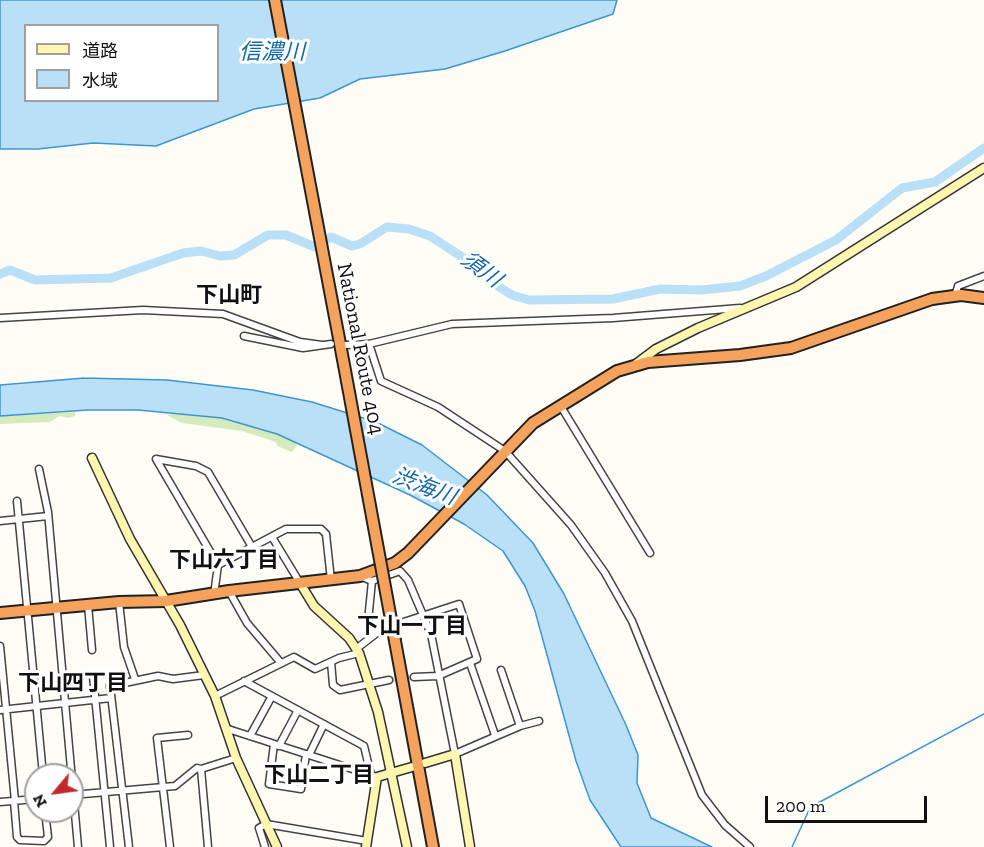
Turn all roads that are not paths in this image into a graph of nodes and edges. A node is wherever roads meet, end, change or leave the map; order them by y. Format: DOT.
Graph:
graph roads {
  1 [pos="275,0"];
  2 [pos="983,170"];
  3 [pos="984,276"];
  4 [pos="955,296"];
  5 [pos="984,297"];
  6 [pos="750,306"];
  7 [pos="0,318"];
  8 [pos="244,336"];
  9 [pos="331,344"];
  10 [pos="369,344"];
  11 [pos="322,345"];
  12 [pos="345,345"];
  13 [pos="635,364"];
  14 [pos="560,404"];
  15 [pos="503,454"];
  16 [pos="92,458"];
  17 [pos="39,469"];
  18 [pos="17,501"];
  19 [pos="48,516"];
  20 [pos="18,520"];
  21 [pos="0,521"];
  22 [pos="272,537"];
  23 [pos="252,547"];
  24 [pos="650,553"];
  25 [pos="218,566"];
  26 [pos="360,576"];
  27 [pos="332,580"];
  28 [pos="372,581"];
  29 [pos="300,583"];
  30 [pos="229,591"];
  31 [pos="214,595"];
  32 [pos="166,601"];
  33 [pos="119,602"];
  34 [pos="88,606"];
  35 [pos="57,608"];
  36 [pos="27,611"];
  37 [pos="0,613"];
  38 [pos="424,614"];
  39 [pos="376,633"];
  40 [pos="0,646"];
  41 [pos="92,650"];
  42 [pos="358,651"];
  43 [pos="331,662"];
  44 [pos="281,663"];
  45 [pos="470,663"];
  46 [pos="501,670"];
  47 [pos="204,675"];
  48 [pos="93,676"];
  49 [pos="438,676"];
  50 [pos="414,677"];
  51 [pos="135,679"];
  52 [pos="244,681"];
  53 [pos="389,681"];
  54 [pos="369,682"];
  55 [pos="215,696"];
  56 [pos="272,696"];
  57 [pos="111,698"];
  58 [pos="95,700"];
  59 [pos="66,704"];
  60 [pos="36,706"];
  61 [pos="3,709"];
  62 [pos="298,710"];
  63 [pos="539,721"];
  64 [pos="324,724"];
  65 [pos="520,726"];
  66 [pos="228,729"];
  67 [pos="188,735"];
  68 [pos="495,735"];
  69 [pos="250,736"];
  70 [pos="276,745"];
  71 [pos="454,753"];
  72 [pos="307,754"];
  73 [pos="236,758"];
  74 [pos="42,763"];
  75 [pos="71,763"];
  76 [pos="425,763"];
  77 [pos="412,767"];
  78 [pos="201,769"];
  79 [pos="389,772"];
  80 [pos="374,776"];
  81 [pos="161,786"];
  82 [pos="122,790"];
  83 [pos="105,792"];
  84 [pos="84,794"];
  85 [pos="24,800"];
  86 [pos="14,801"];
  87 [pos="0,802"];
  88 [pos="46,823"];
  89 [pos="76,823"];
  90 [pos="266,824"];
  91 [pos="366,844"];
  92 [pos="78,847"];
  93 [pos="110,847"];
  94 [pos="129,847"];
  95 [pos="170,847"];
  96 [pos="208,847"];
  97 [pos="265,847"];
  98 [pos="277,847"];
  99 [pos="407,847"];
  100 [pos="433,847"];
  101 [pos="470,847"];
  102 [pos="750,847"];
  1 -- 100 [label="highway, National Route 404, bridge"];
  2 -- 6 [label="street"];
  3 -- 4 [label="street"];
  4 -- 5 [label="highway"];
  4 -- 13 [label="highway"];
  6 -- 10 [label="street"];
  6 -- 13 [label="street"];
  7 -- 11 [label="street"];
  8 -- 11 [label="street"];
  9 -- 11 [label="street"];
  10 -- 12 [label="street"];
  10 -- 15 [label="street"];
  13 -- 14 [label="highway"];
  14 -- 15 [label="highway"];
  14 -- 24 [label="street"];
  15 -- 26 [label="highway"];
  15 -- 102 [label="street"];
  16 -- 32 [label="street"];
  17 -- 19 [label="street"];
  18 -- 20 [label="street"];
  19 -- 20 [label="street"];
  19 -- 35 [label="street"];
  20 -- 21 [label="street"];
  20 -- 36 [label="street"];
  22 -- 23 [label="street"];
  22 -- 27 [label="street"];
  22 -- 29 [label="street"];
  23 -- 25 [label="street"];
  23 -- 25 [label="street"];
  25 -- 31 [label="street"];
  26 -- 27 [label="highway"];
  26 -- 28 [label="street"];
  27 -- 29 [label="highway"];
  28 -- 38 [label="street"];
  28 -- 39 [label="street"];
  29 -- 30 [label="highway"];
  29 -- 42 [label="street"];
  30 -- 31 [label="highway"];
  30 -- 44 [label="street"];
  31 -- 32 [label="highway"];
  32 -- 33 [label="highway"];
  32 -- 47 [label="street"];
  33 -- 34 [label="highway"];
  33 -- 51 [label="street"];
  34 -- 35 [label="highway"];
  34 -- 41 [label="street"];
  35 -- 36 [label="highway"];
  35 -- 59 [label="street"];
  36 -- 37 [label="highway"];
  36 -- 60 [label="street"];
  38 -- 39 [label="street"];
  38 -- 45 [label="street"];
  38 -- 49 [label="street"];
  39 -- 42 [label="street"];
  40 -- 61 [label="street"];
  42 -- 43 [label="street"];
  42 -- 54 [label="street"];
  43 -- 44 [label="street"];
  43 -- 54 [label="street"];
  44 -- 52 [label="street"];
  45 -- 49 [label="street"];
  45 -- 68 [label="street"];
  46 -- 65 [label="street"];
  47 -- 51 [label="street"];
  47 -- 55 [label="street"];
  48 -- 58 [label="street"];
  49 -- 50 [label="street"];
  49 -- 71 [label="street"];
  51 -- 57 [label="street"];
  52 -- 55 [label="street"];
  52 -- 56 [label="street"];
  53 -- 54 [label="street"];
  54 -- 79 [label="street"];
  55 -- 66 [label="street"];
  56 -- 62 [label="street"];
  56 -- 69 [label="street"];
  57 -- 58 [label="street"];
  57 -- 82 [label="street"];
  58 -- 59 [label="street"];
  58 -- 83 [label="street"];
  59 -- 60 [label="street"];
  59 -- 75 [label="street"];
  60 -- 61 [label="street"];
  60 -- 74 [label="street"];
  61 -- 86 [label="street"];
  62 -- 64 [label="street"];
  62 -- 70 [label="street"];
  63 -- 65 [label="street"];
  64 -- 72 [label="street"];
  64 -- 80 [label="street"];
  65 -- 68 [label="street"];
  66 -- 69 [label="street"];
  66 -- 73 [label="street"];
  67 -- 81 [label="street"];
  68 -- 71 [label="street"];
  69 -- 70 [label="street"];
  70 -- 72 [label="street"];
  70 -- 72 [label="street"];
  71 -- 76 [label="street"];
  71 -- 101 [label="street"];
  72 -- 80 [label="street"];
  73 -- 78 [label="street"];
  73 -- 90 [label="street"];
  77 -- 79 [label="street"];
  78 -- 81 [label="street"];
  78 -- 96 [label="street"];
  79 -- 80 [label="street"];
  79 -- 99 [label="street"];
  80 -- 91 [label="street"];
  81 -- 82 [label="street"];
  81 -- 95 [label="street"];
  82 -- 83 [label="street"];
  82 -- 94 [label="street"];
  83 -- 84 [label="street"];
  83 -- 93 [label="street"];
  85 -- 86 [label="street"];
  86 -- 87 [label="street"];
  86 -- 88 [label="street"];
  89 -- 92 [label="street"];
  90 -- 91 [label="street"];
  90 -- 97 [label="street"];
  90 -- 98 [label="street"];
}
